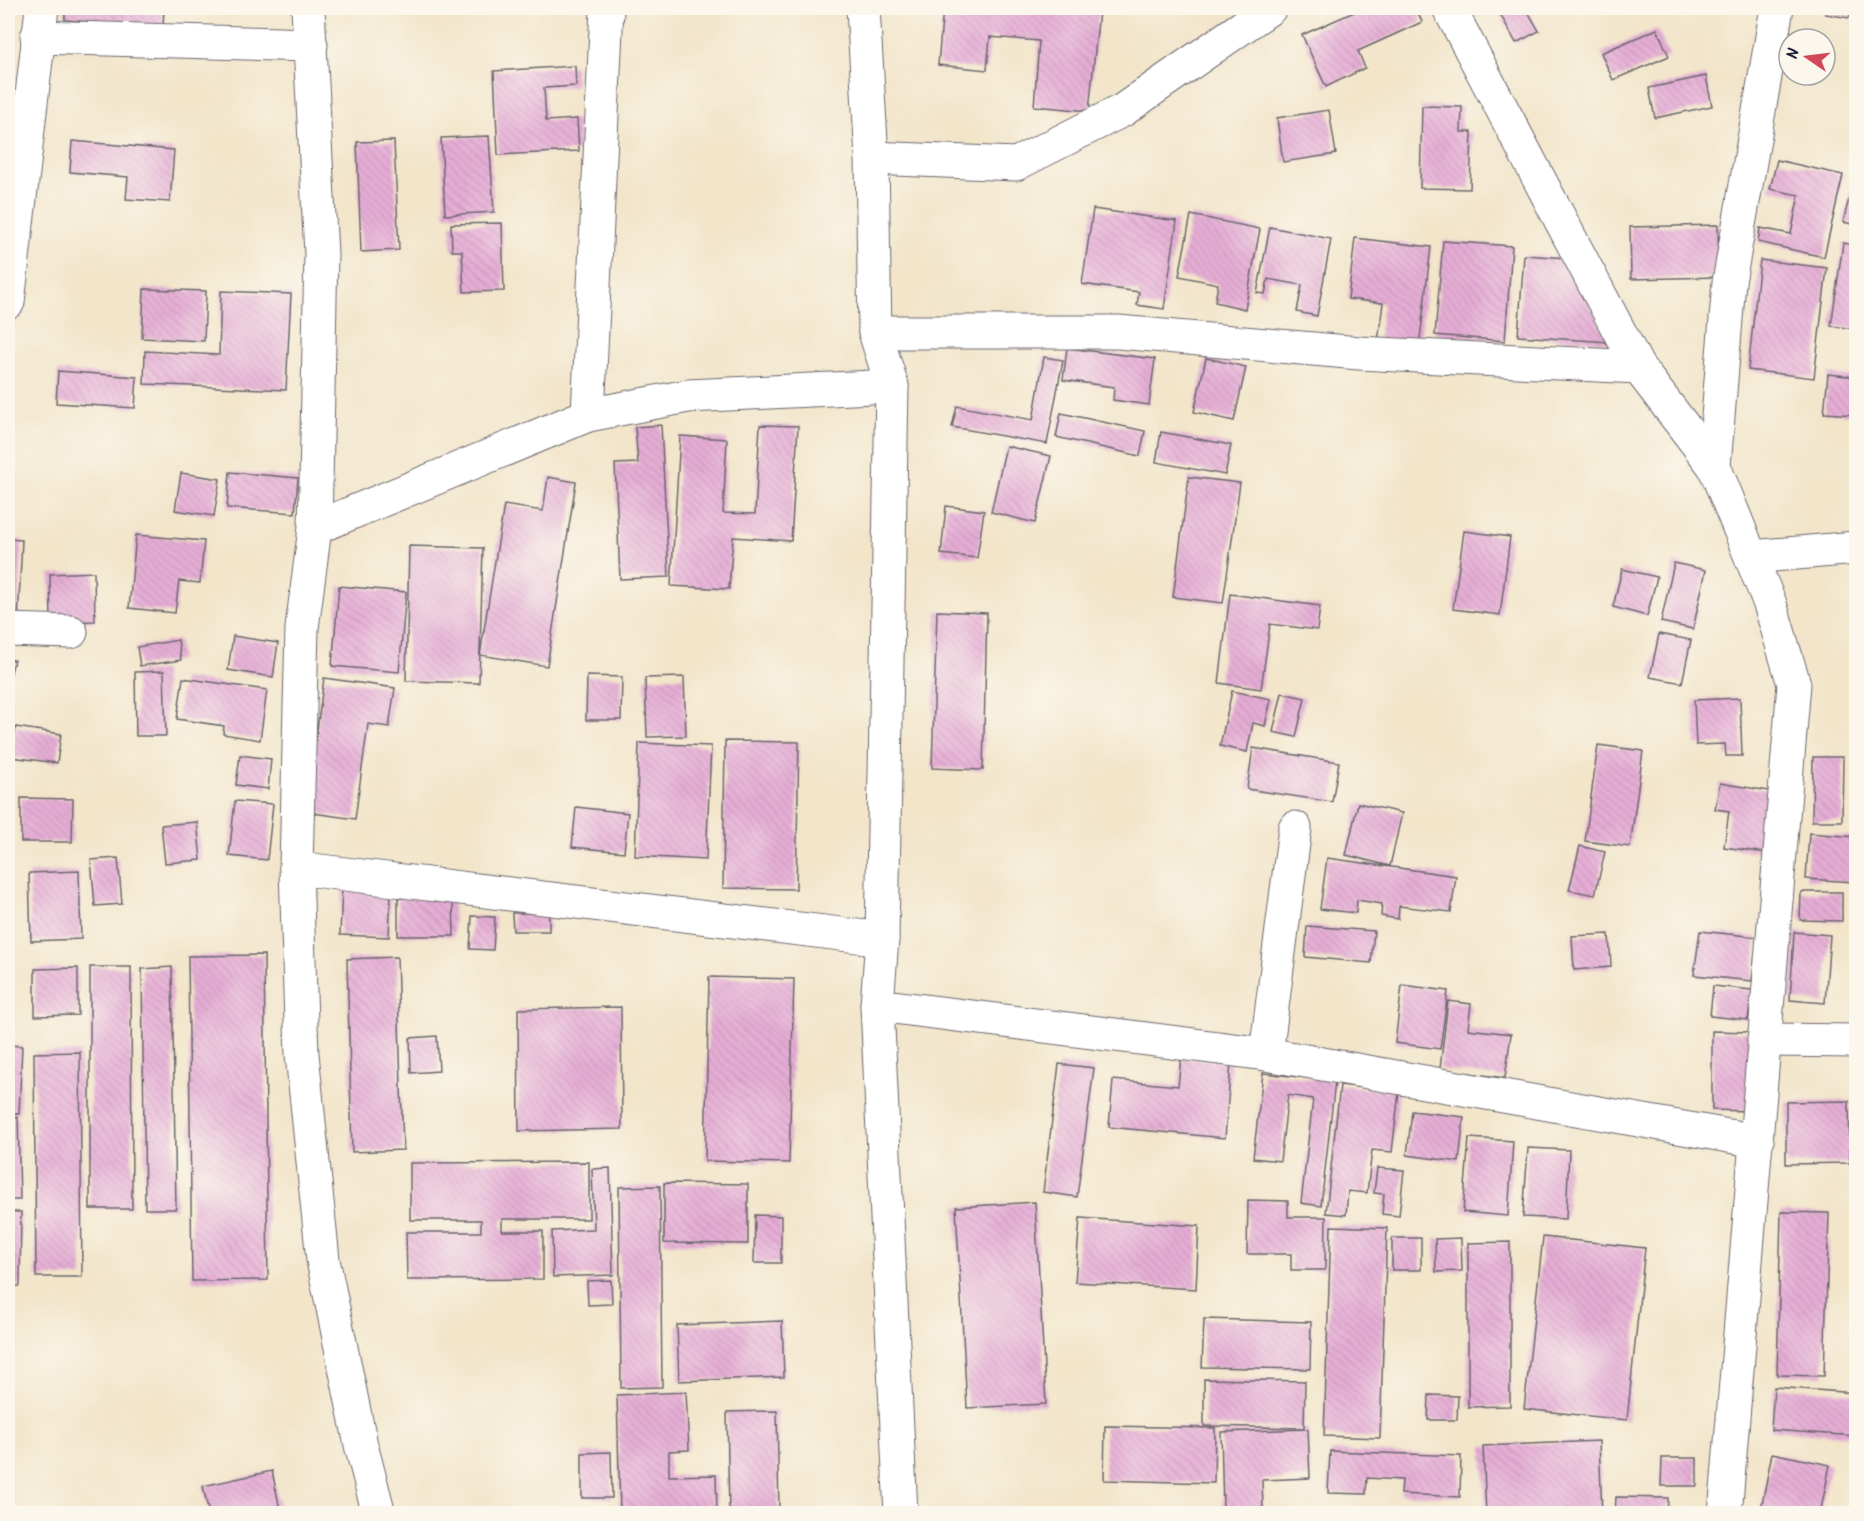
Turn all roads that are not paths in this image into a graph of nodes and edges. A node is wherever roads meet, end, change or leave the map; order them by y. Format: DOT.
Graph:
graph roads {
  1 [pos="308,8"];
  2 [pos="607,8"];
  3 [pos="863,8"];
  4 [pos="1269,8"];
  5 [pos="1449,8"];
  6 [pos="1777,8"];
  7 [pos="39,22"];
  8 [pos="311,45"];
  9 [pos="19,94"];
  10 [pos="872,158"];
  11 [pos="8,302"];
  12 [pos="875,332"];
  13 [pos="1638,367"];
  14 [pos="892,387"];
  15 [pos="588,415"];
  16 [pos="1714,466"];
  17 [pos="315,528"];
  18 [pos="1857,548"];
  19 [pos="1751,557"];
  20 [pos="8,630"];
  21 [pos="71,632"];
  22 [pos="1295,828"];
  23 [pos="296,868"];
  24 [pos="882,939"];
  25 [pos="877,1005"];
  26 [pos="1764,1040"];
  27 [pos="1857,1041"];
  28 [pos="1266,1054"];
  29 [pos="1757,1141"];
  30 [pos="379,1514"];
  31 [pos="901,1514"];
  32 [pos="1725,1514"];
  1 -- 8 [label="street"];
  2 -- 15 [label="street"];
  3 -- 10 [label="street"];
  4 -- 10 [label="street"];
  5 -- 13 [label="street"];
  6 -- 16 [label="street"];
  7 -- 8 [label="street"];
  7 -- 9 [label="street"];
  8 -- 17 [label="street"];
  9 -- 11 [label="street"];
  10 -- 12 [label="street"];
  12 -- 13 [label="street"];
  12 -- 14 [label="street"];
  13 -- 16 [label="street"];
  14 -- 15 [label="street"];
  14 -- 24 [label="street"];
  15 -- 17 [label="street"];
  16 -- 19 [label="street"];
  17 -- 23 [label="street"];
  18 -- 19 [label="street"];
  19 -- 26 [label="street"];
  20 -- 21 [label="street"];
  22 -- 28 [label="street"];
  23 -- 24 [label="street"];
  23 -- 30 [label="street"];
  24 -- 25 [label="street"];
  25 -- 28 [label="street"];
  25 -- 31 [label="street"];
  26 -- 27 [label="street"];
  26 -- 29 [label="street"];
  28 -- 29 [label="street"];
  29 -- 32 [label="street"];
}
